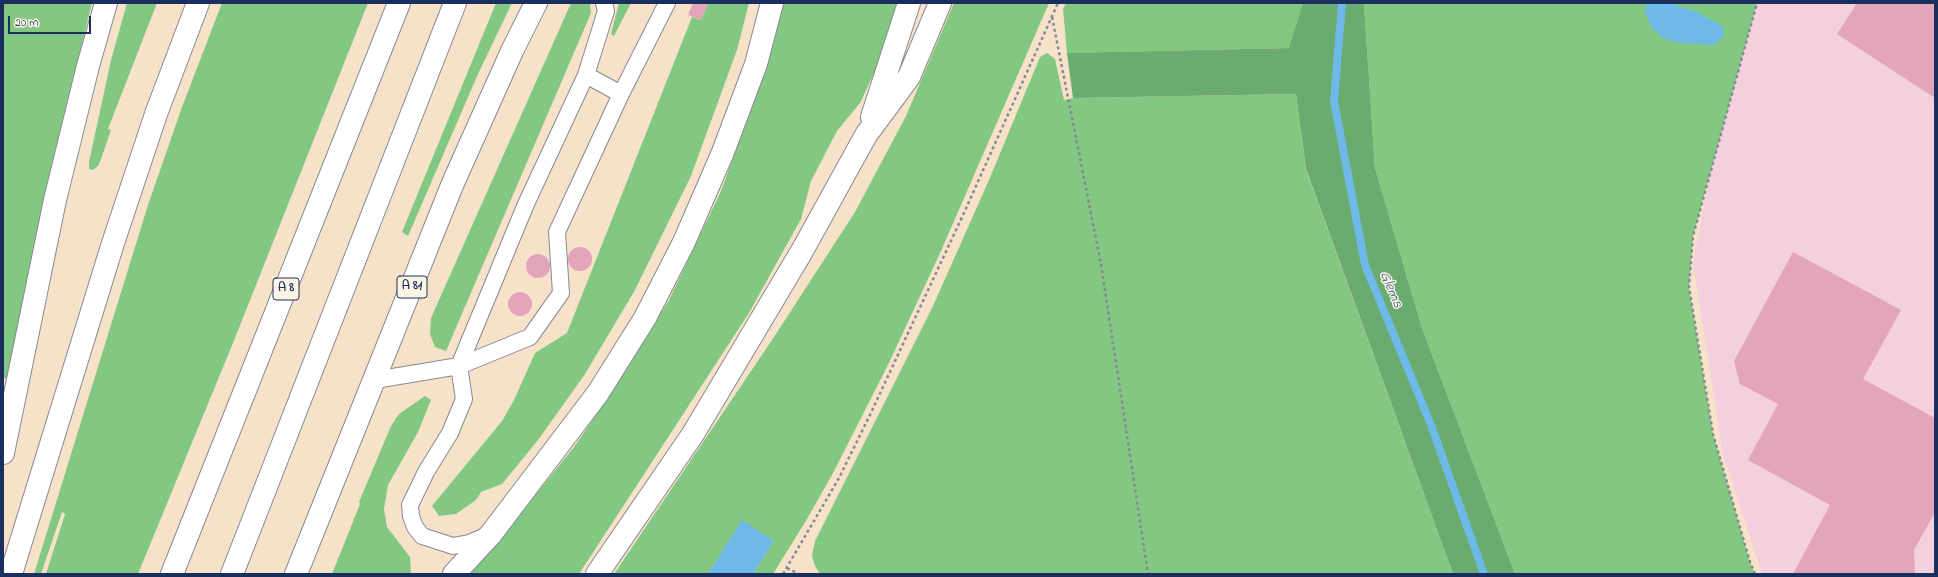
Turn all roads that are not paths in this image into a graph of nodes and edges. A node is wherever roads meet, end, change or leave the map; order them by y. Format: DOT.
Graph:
graph roads {
  1 [pos="106,3"];
  2 [pos="198,3"];
  3 [pos="399,3"];
  4 [pos="456,3"];
  5 [pos="536,3"];
  6 [pos="604,3"];
  7 [pos="667,3"];
  8 [pos="772,3"];
  9 [pos="909,3"];
  10 [pos="940,3"];
  11 [pos="586,75"];
  12 [pos="621,94"];
  13 [pos="866,135"];
  14 [pos="459,366"];
  15 [pos="375,380"];
  16 [pos="3,453"];
  17 [pos="491,534"];
  18 [pos="11,574"];
  19 [pos="172,574"];
  20 [pos="232,574"];
  21 [pos="296,574"];
  22 [pos="454,574"];
  23 [pos="597,574"];
  1 -- 16 [label="main road"];
  2 -- 18 [label="main road"];
  3 -- 19 [label="main road, A 8"];
  4 -- 20 [label="main road"];
  5 -- 15 [label="main road, A 81"];
  6 -- 11 [label="lane"];
  7 -- 12 [label="lane"];
  8 -- 17 [label="main road"];
  9 -- 13 [label="main road"];
  10 -- 13 [label="main road"];
  11 -- 12 [label="lane"];
  11 -- 14 [label="lane"];
  12 -- 14 [label="lane"];
  13 -- 23 [label="main road"];
  14 -- 15 [label="lane"];
  14 -- 17 [label="lane"];
  15 -- 21 [label="main road, A 81"];
  17 -- 22 [label="main road"];
}
